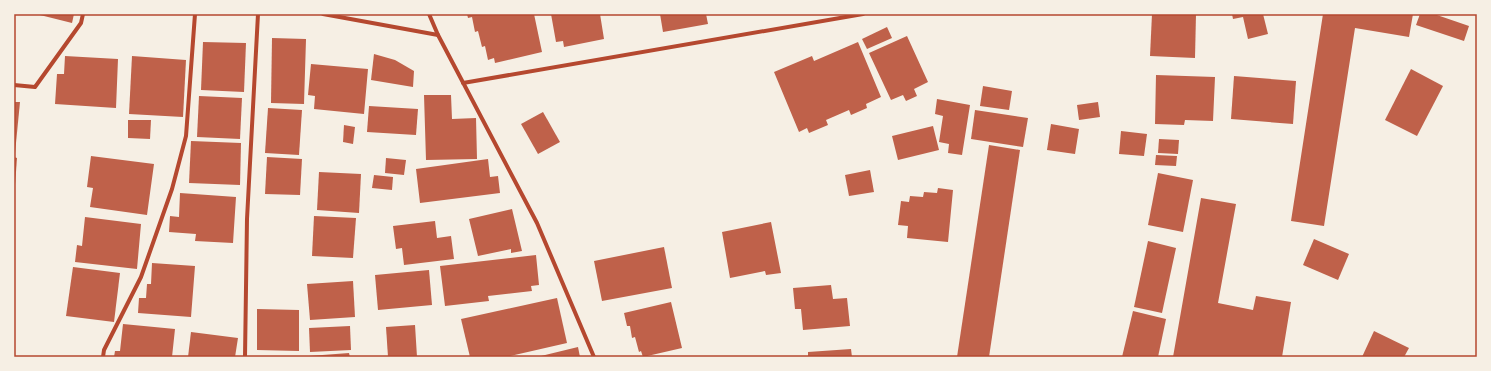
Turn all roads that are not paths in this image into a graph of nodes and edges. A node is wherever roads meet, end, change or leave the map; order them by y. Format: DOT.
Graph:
graph roads {
  1 [pos="83,14"];
  2 [pos="195,14"];
  3 [pos="258,14"];
  4 [pos="323,14"];
  5 [pos="429,14"];
  6 [pos="863,14"];
  7 [pos="438,35"];
  8 [pos="464,82"];
  9 [pos="14,85"];
  10 [pos="103,357"];
  11 [pos="245,357"];
  12 [pos="594,357"];
  1 -- 9 [label="street"];
  2 -- 10 [label="street"];
  3 -- 11 [label="street"];
  4 -- 7 [label="street"];
  5 -- 7 [label="street"];
  6 -- 8 [label="street"];
  7 -- 8 [label="street"];
  8 -- 12 [label="street"];
}
